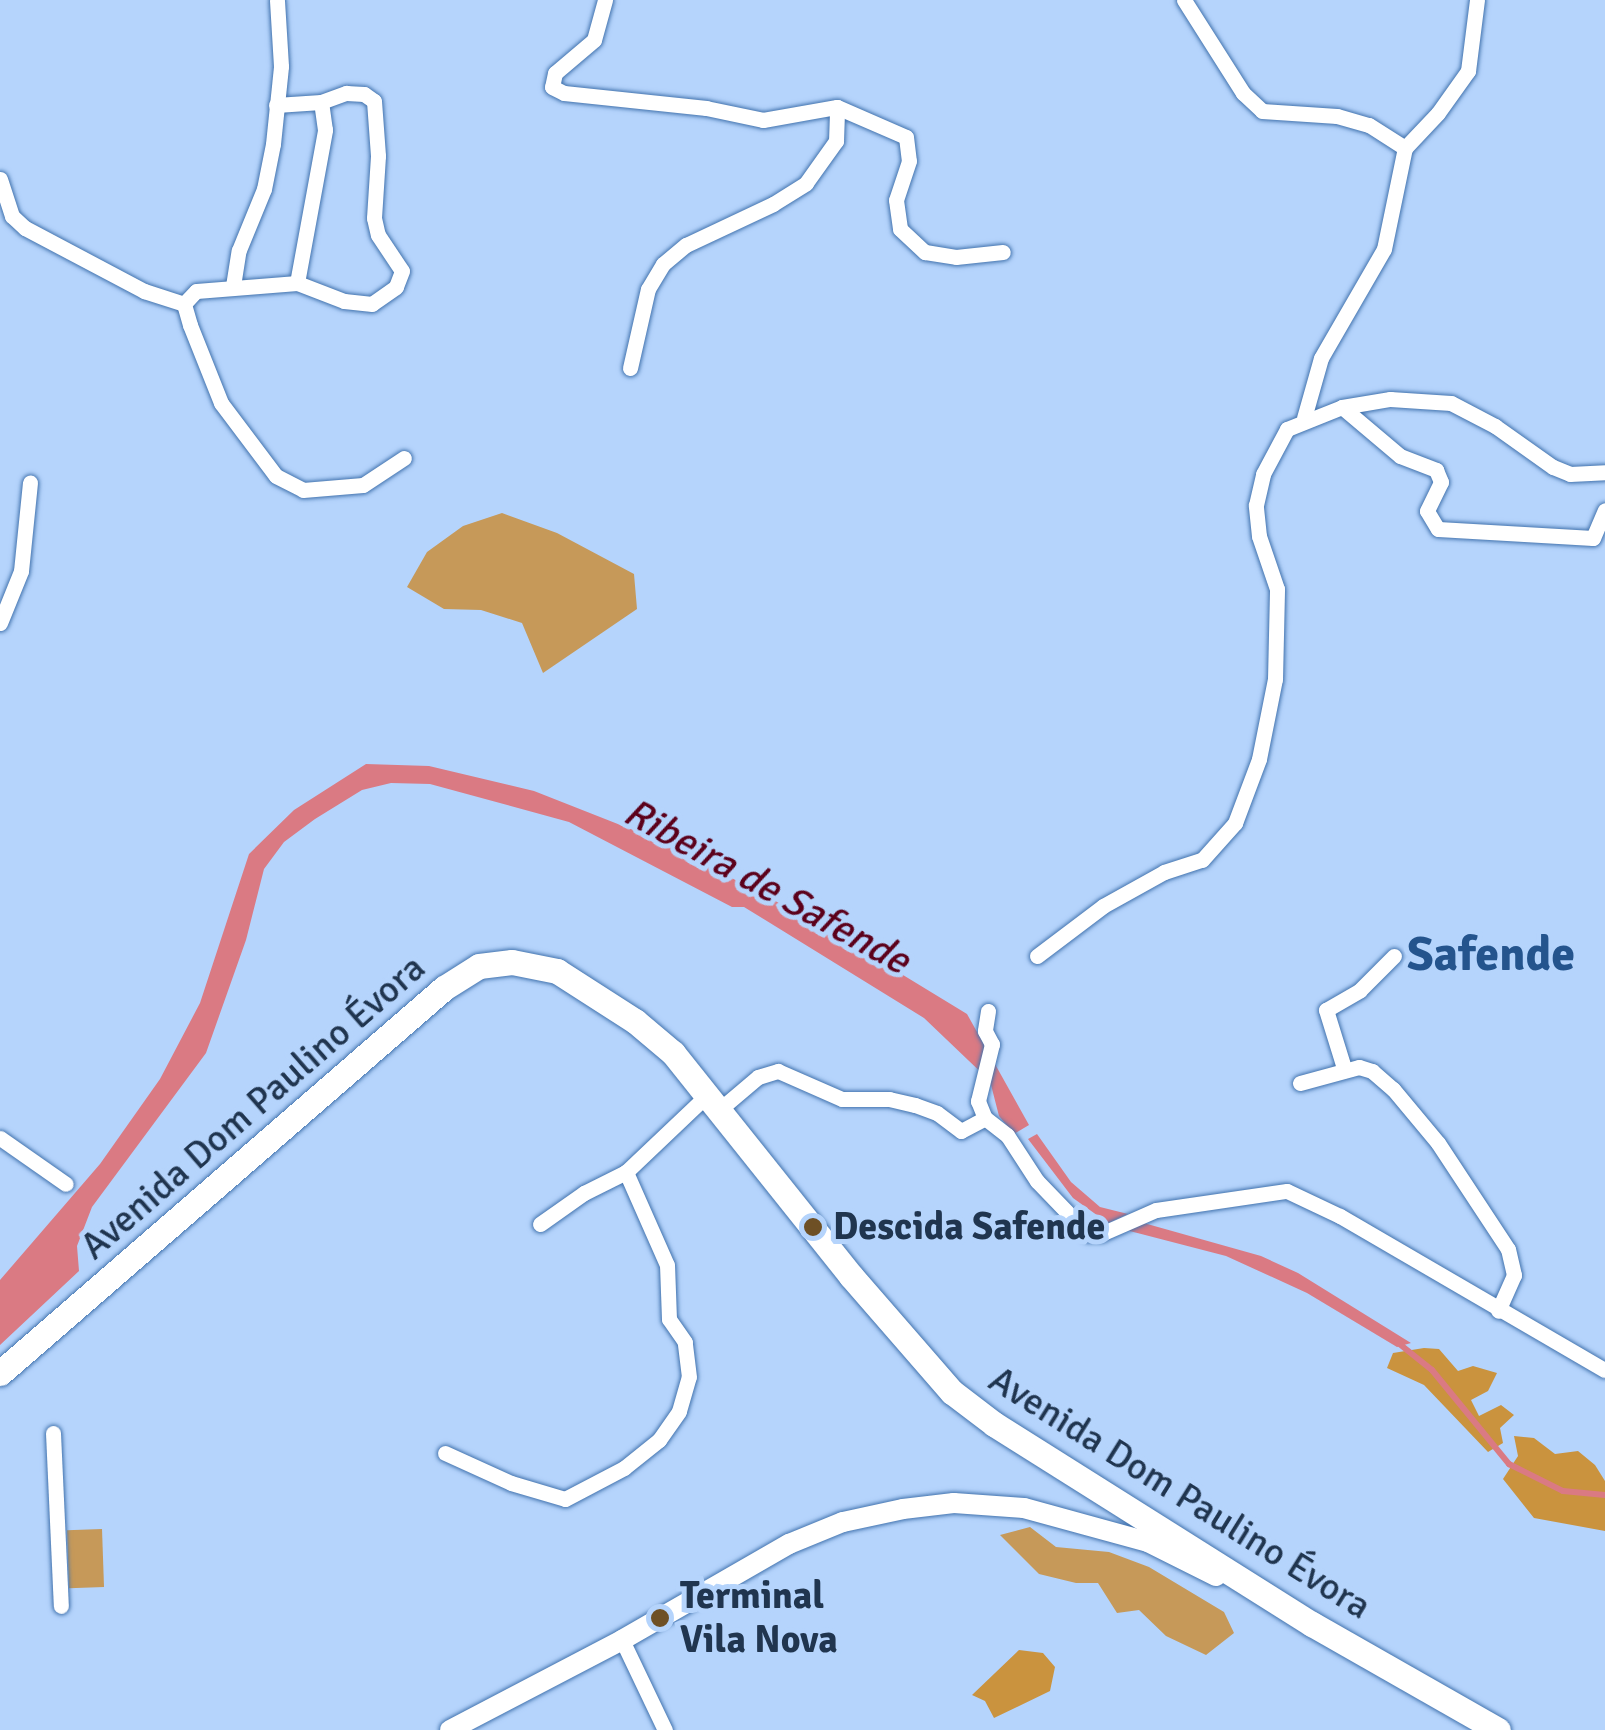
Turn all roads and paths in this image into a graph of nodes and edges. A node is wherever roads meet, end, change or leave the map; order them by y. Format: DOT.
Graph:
graph roads {
  1 [pos="277,0"];
  2 [pos="605,0"];
  3 [pos="1184,0"];
  4 [pos="1477,0"];
  5 [pos="322,102"];
  6 [pos="276,105"];
  7 [pos="837,107"];
  8 [pos="1404,148"];
  9 [pos="0,179"];
  10 [pos="1003,252"];
  11 [pos="296,283"];
  12 [pos="233,286"];
  13 [pos="184,304"];
  14 [pos="630,368"];
  15 [pos="1342,407"];
  16 [pos="1304,418"];
  17 [pos="404,458"];
  18 [pos="1605,472"];
  19 [pos="30,482"];
  20 [pos="1605,510"];
  21 [pos="0,623"];
  22 [pos="1037,956"];
  23 [pos="1394,956"];
  24 [pos="988,1011"];
  25 [pos="1344,1068"];
  26 [pos="1300,1083"];
  27 [pos="713,1102"];
  28 [pos="985,1118"];
  29 [pos="0,1138"];
  30 [pos="626,1172"];
  31 [pos="66,1184"];
  32 [pos="540,1224"];
  33 [pos="1498,1311"];
  34 [pos="1605,1370"];
  35 [pos="0,1373"];
  36 [pos="53,1433"];
  37 [pos="445,1453"];
  38 [pos="60,1606"];
  39 [pos="1312,1624"];
  40 [pos="622,1640"];
  41 [pos="450,1730"];
  42 [pos="665,1730"];
  43 [pos="1498,1730"];
  1 -- 6 [label="street"];
  2 -- 7 [label="street"];
  3 -- 8 [label="street"];
  4 -- 8 [label="street"];
  5 -- 6 [label="street"];
  5 -- 11 [label="street"];
  5 -- 11 [label="street"];
  6 -- 12 [label="street"];
  7 -- 10 [label="street"];
  7 -- 14 [label="street"];
  8 -- 16 [label="street"];
  9 -- 13 [label="street"];
  11 -- 12 [label="street"];
  12 -- 13 [label="street"];
  13 -- 17 [label="street"];
  15 -- 16 [label="street"];
  15 -- 18 [label="street"];
  15 -- 20 [label="street"];
  16 -- 22 [label="street"];
  19 -- 21 [label="street"];
  23 -- 25 [label="street"];
  24 -- 28 [label="street"];
  25 -- 26 [label="street"];
  25 -- 33 [label="street"];
  27 -- 28 [label="street"];
  27 -- 30 [label="street"];
  27 -- 35 [label="main road, Avenida Dom Paulino Évora"];
  27 -- 39 [label="main road, Avenida Dom Paulino Évora"];
  28 -- 33 [label="street"];
  29 -- 31 [label="street"];
  30 -- 32 [label="street"];
  30 -- 37 [label="street"];
  33 -- 34 [label="street"];
  36 -- 38 [label="street"];
  39 -- 40 [label="street"];
  39 -- 43 [label="main road, Avenida Dom Paulino Évora"];
  40 -- 41 [label="street"];
  40 -- 42 [label="street"];
}
